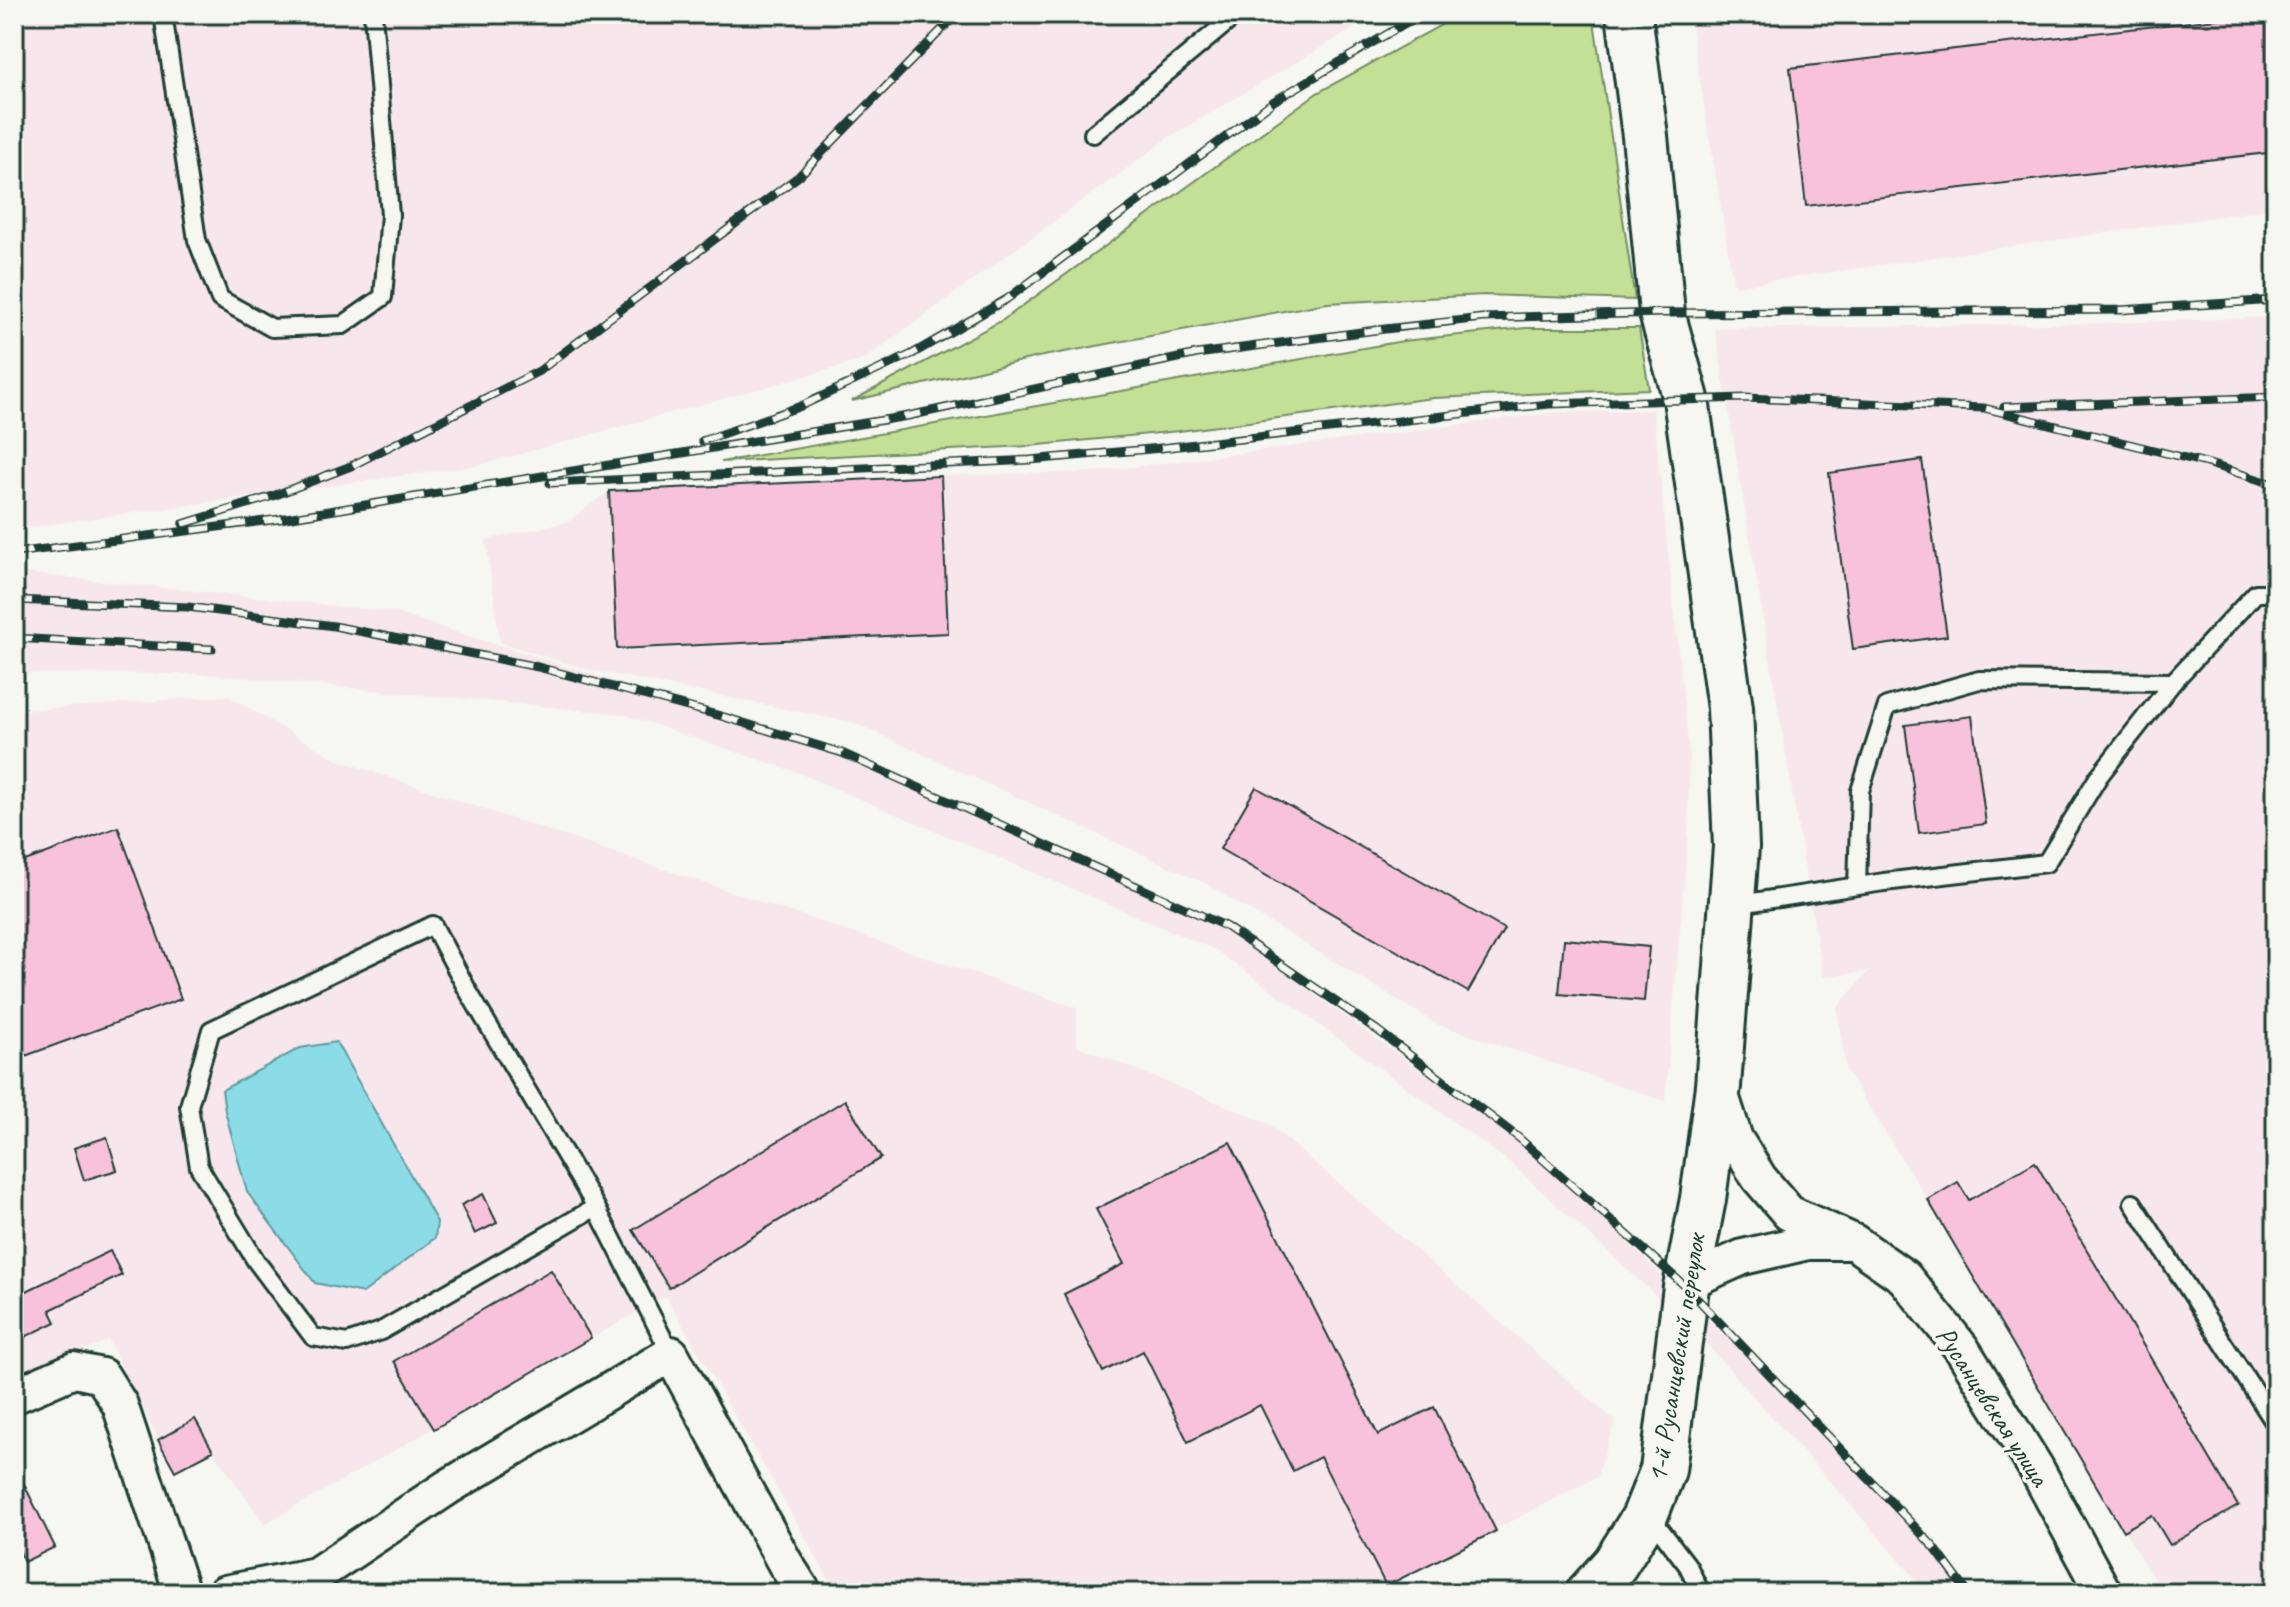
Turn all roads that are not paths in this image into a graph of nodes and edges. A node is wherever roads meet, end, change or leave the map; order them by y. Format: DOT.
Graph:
graph roads {
  1 [pos="163,14"];
  2 [pos="373,14"];
  3 [pos="1237,14"];
  4 [pos="1629,14"];
  5 [pos="1093,134"];
  6 [pos="2276,593"];
  7 [pos="2173,682"];
  8 [pos="1857,886"];
  9 [pos="1733,905"];
  10 [pos="1718,1086"];
  11 [pos="2133,1203"];
  12 [pos="596,1207"];
  13 [pos="1854,1242"];
  14 [pos="1689,1281"];
  15 [pos="671,1354"];
  16 [pos="14,1396"];
  17 [pos="2276,1425"];
  18 [pos="1647,1511"];
  19 [pos="265,1589"];
  20 [pos="182,1593"];
  21 [pos="225,1593"];
  22 [pos="804,1593"];
  23 [pos="1589,1593"];
  24 [pos="1701,1593"];
  25 [pos="2104,1593"];
  1 -- 2 [label="lane"];
  3 -- 5 [label="lane"];
  4 -- 9 [label="street, 1-й Русанцевский переулок"];
  6 -- 7 [label="lane"];
  7 -- 8 [label="lane"];
  7 -- 8 [label="lane"];
  8 -- 9 [label="lane"];
  9 -- 10 [label="street, 1-й Русанцевский переулок"];
  10 -- 13 [label="street, Русанцевская улица"];
  10 -- 14 [label="street, 1-й Русанцевский переулок"];
  11 -- 17 [label="lane"];
  12 -- 12 [label="lane"];
  12 -- 15 [label="lane"];
  13 -- 14 [label="street"];
  13 -- 25 [label="street, Русанцевская улица"];
  14 -- 18 [label="street, 1-й Русанцевский переулок"];
  15 -- 19 [label="street"];
  15 -- 22 [label="street"];
  16 -- 20 [label="street"];
  18 -- 23 [label="street, 1-й Русанцевский переулок"];
  18 -- 24 [label="lane"];
  19 -- 21 [label="street"];
}
